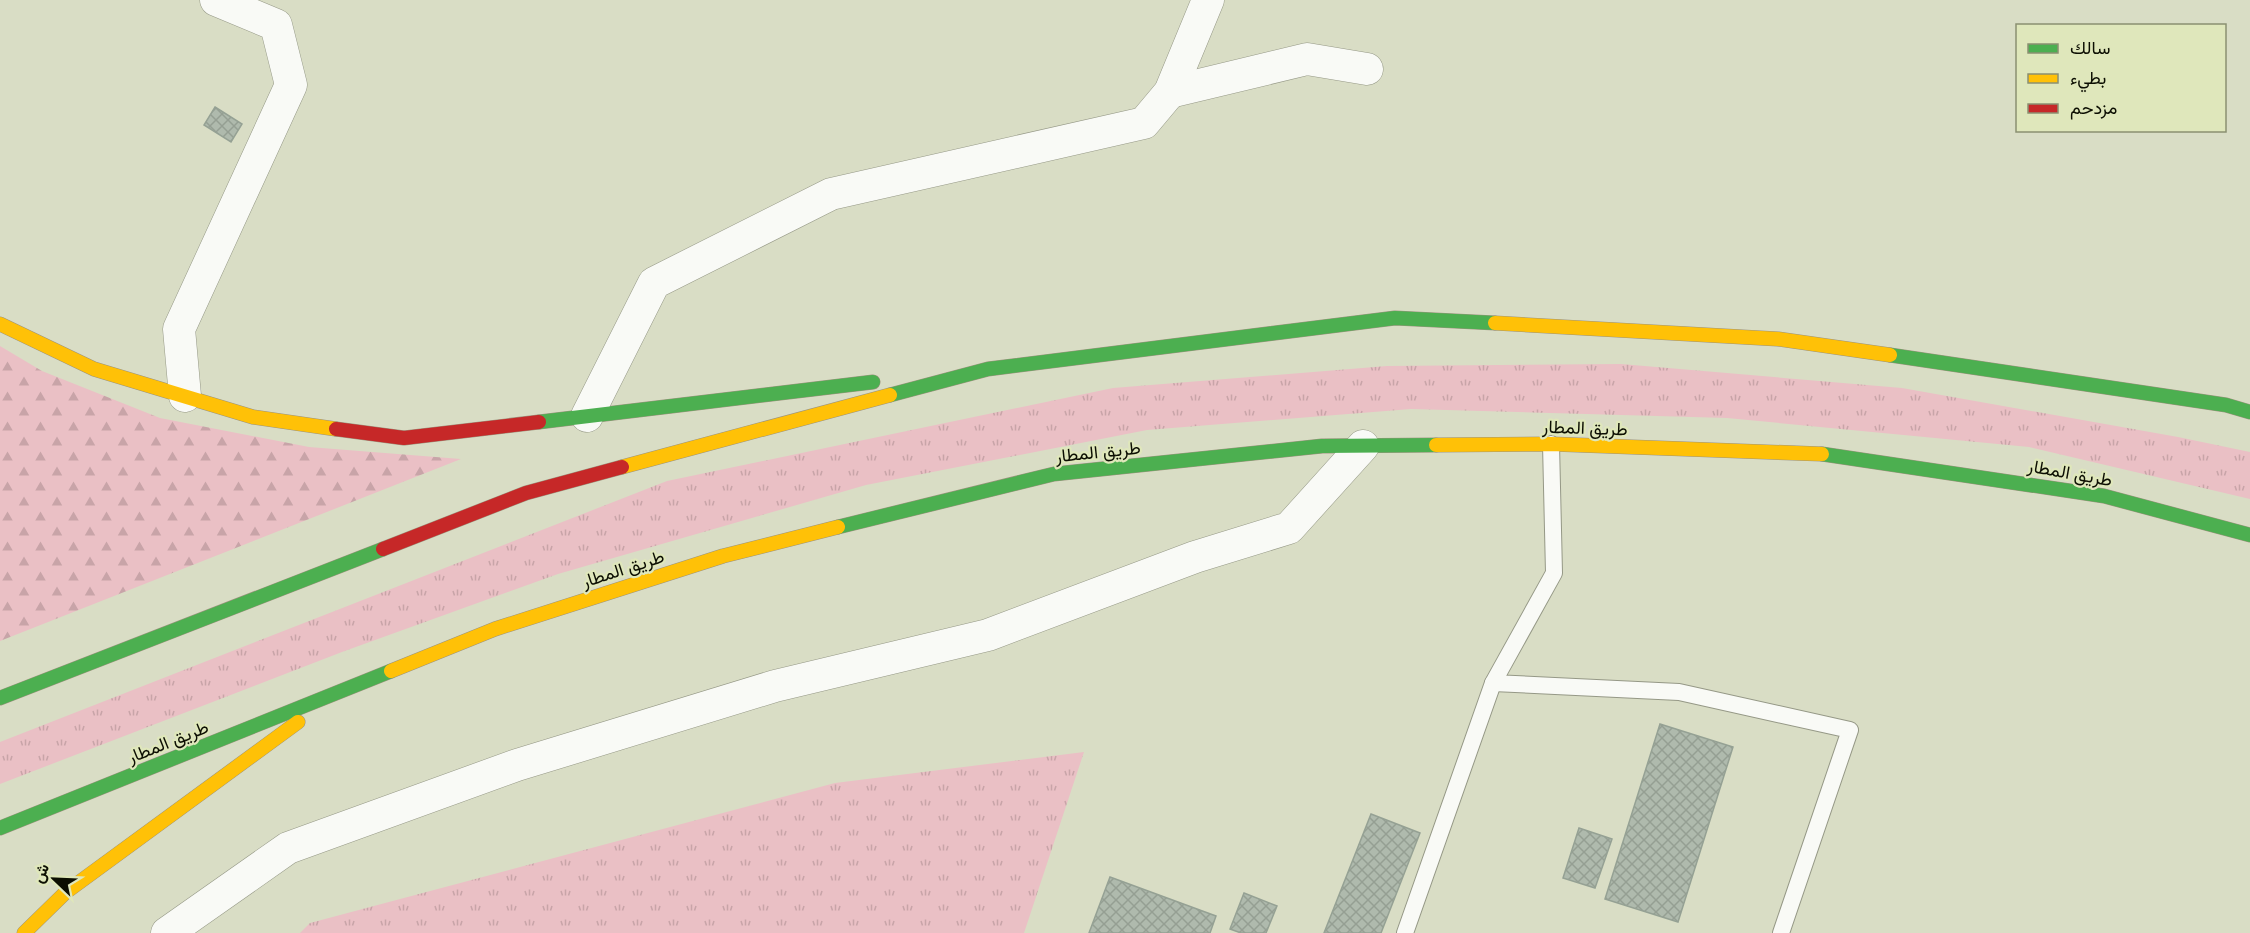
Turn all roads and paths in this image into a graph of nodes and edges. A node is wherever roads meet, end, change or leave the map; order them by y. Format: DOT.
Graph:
graph roads {
  1 [pos="216,0"];
  2 [pos="1208,0"];
  3 [pos="1367,69"];
  4 [pos="1170,92"];
  5 [pos="0,324"];
  6 [pos="988,369"];
  7 [pos="185,396"];
  8 [pos="2250,412"];
  9 [pos="586,416"];
  10 [pos="1551,444"];
  11 [pos="1363,446"];
  12 [pos="2250,535"];
  13 [pos="1493,683"];
  14 [pos="338,693"];
  15 [pos="0,698"];
  16 [pos="0,828"];
  17 [pos="24,933"];
  18 [pos="167,933"];
  19 [pos="1405,933"];
  20 [pos="1780,933"];
  1 -- 7 [label="street"];
  2 -- 4 [label="street"];
  3 -- 4 [label="street"];
  4 -- 9 [label="street"];
  5 -- 7 [label="highway"];
  6 -- 8 [label="highway"];
  6 -- 9 [label="highway"];
  6 -- 15 [label="highway"];
  7 -- 9 [label="highway"];
  10 -- 11 [label="highway, طريق المطار"];
  10 -- 12 [label="highway, طريق المطار"];
  10 -- 13 [label="lane"];
  11 -- 14 [label="highway, طريق المطار"];
  11 -- 18 [label="street"];
  13 -- 19 [label="lane"];
  13 -- 20 [label="lane"];
  14 -- 16 [label="highway, طريق المطار"];
  14 -- 17 [label="highway"];
}
